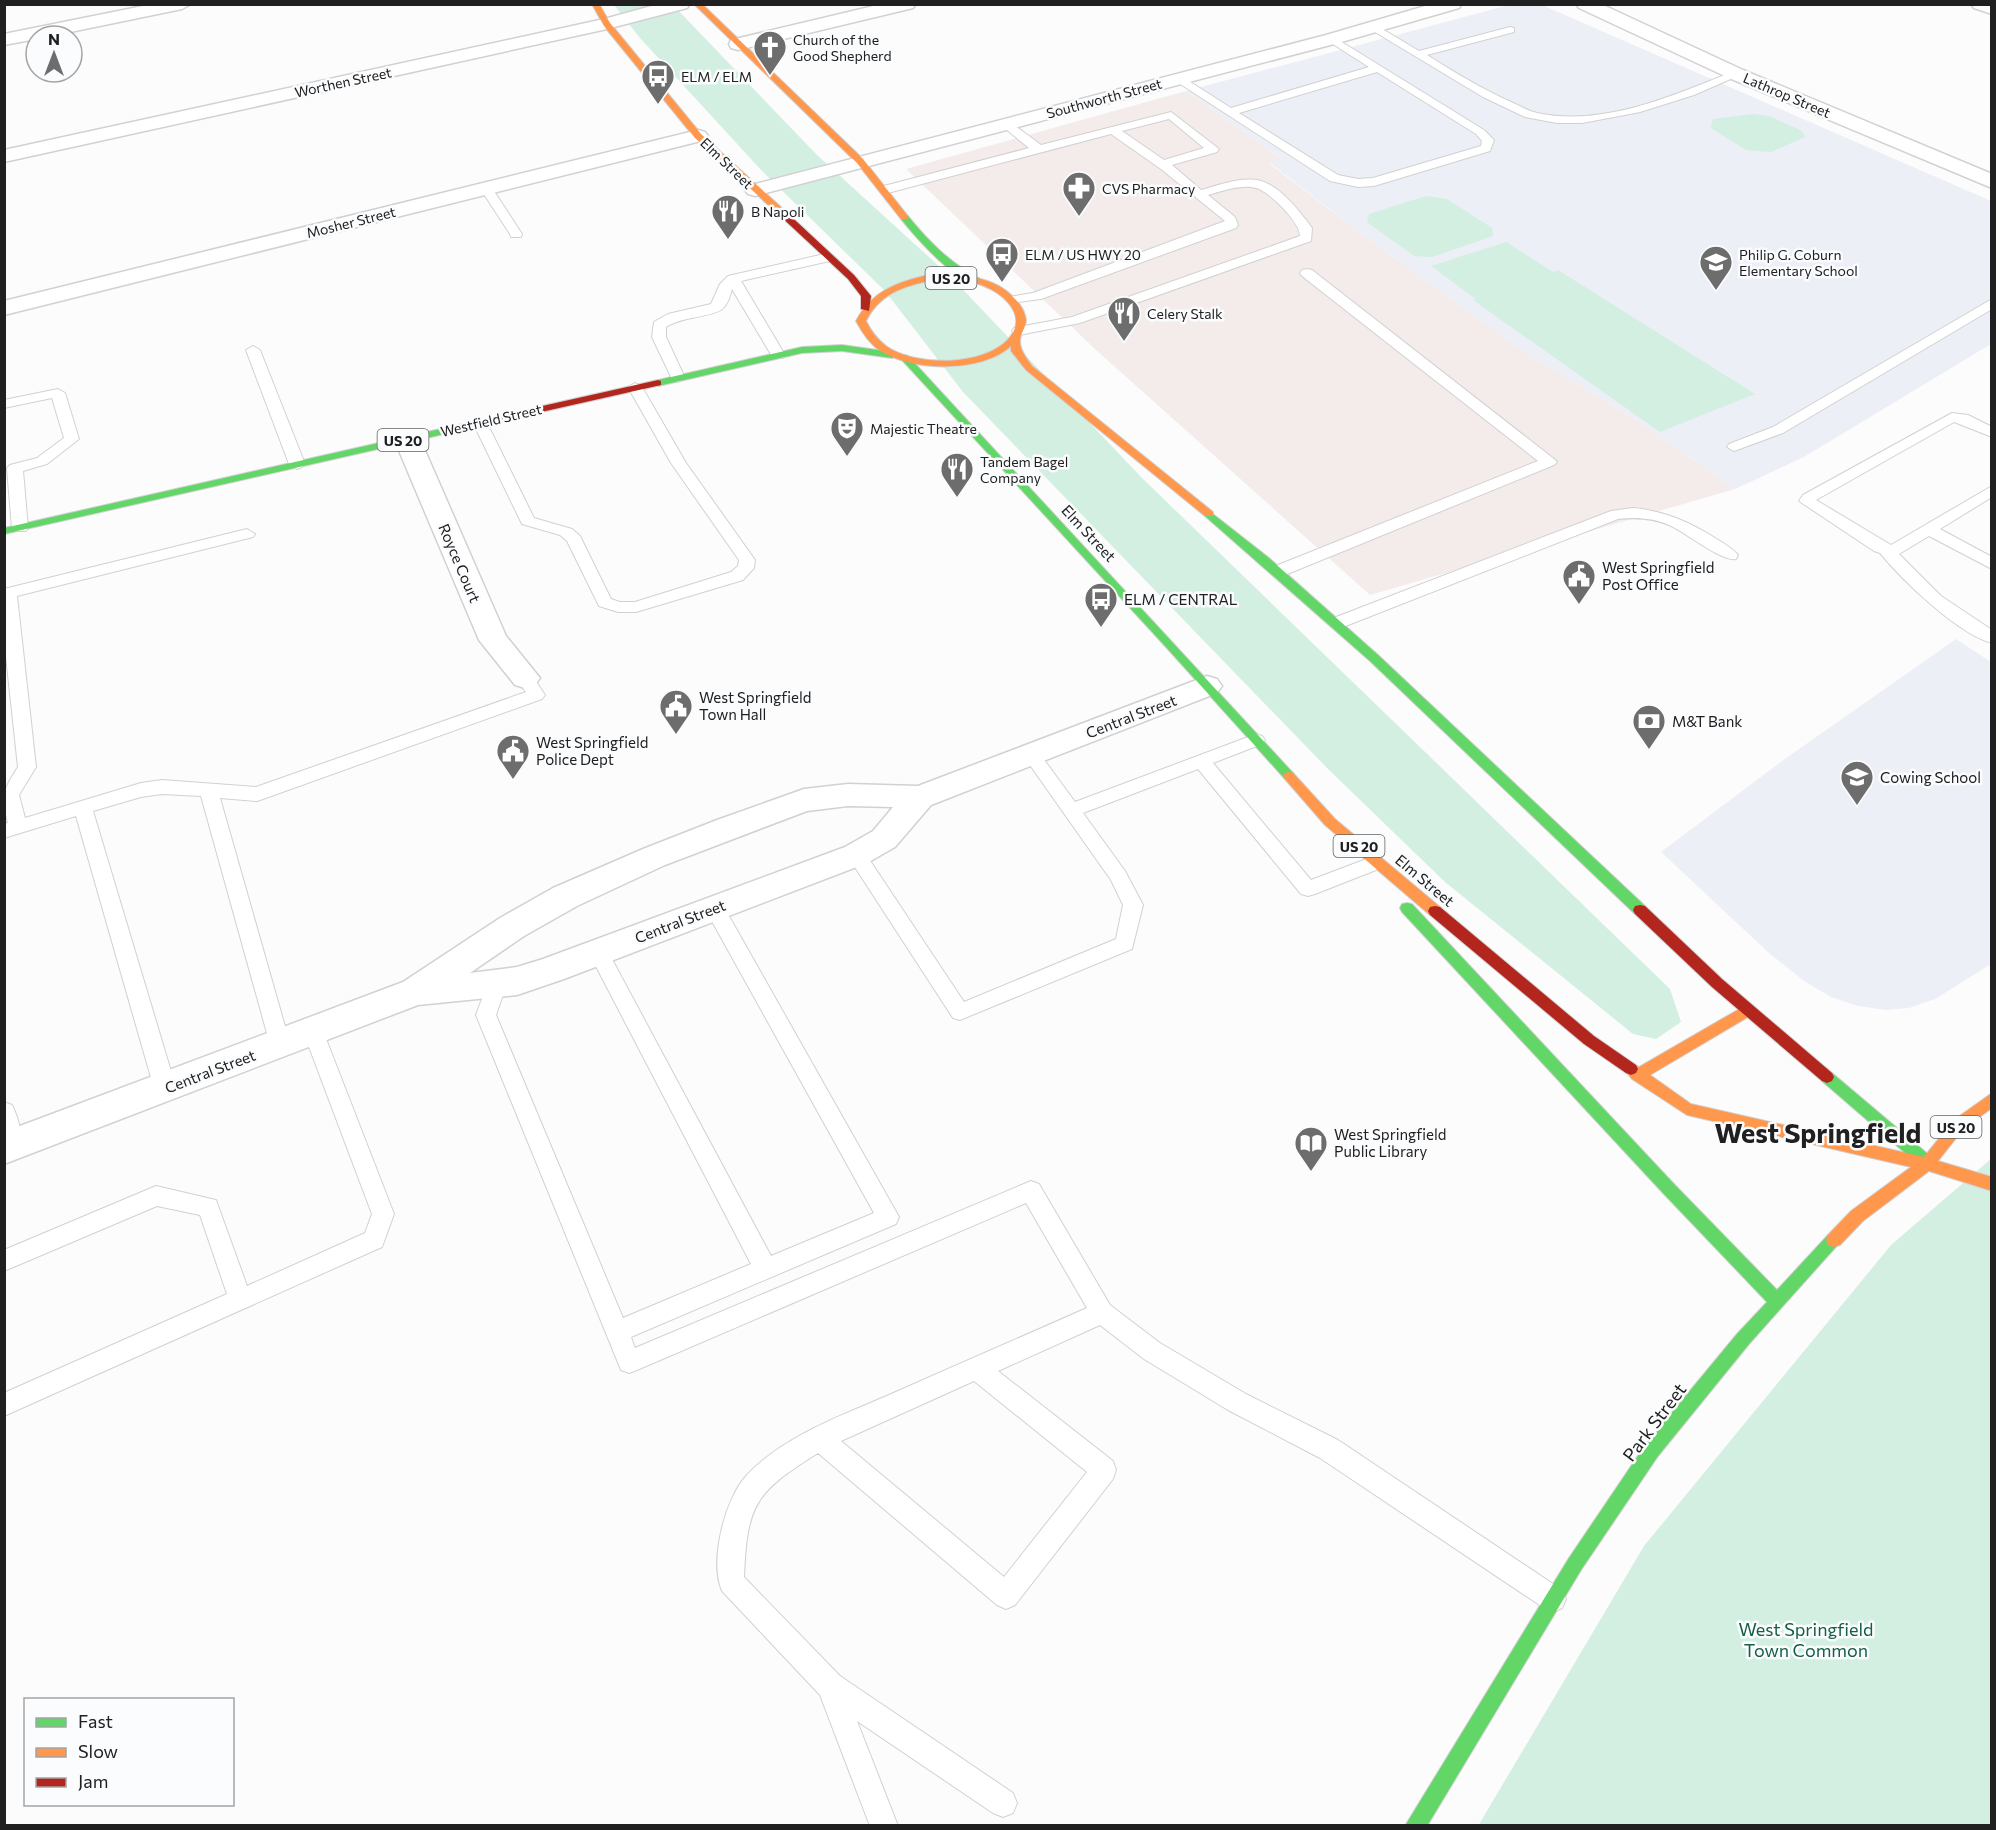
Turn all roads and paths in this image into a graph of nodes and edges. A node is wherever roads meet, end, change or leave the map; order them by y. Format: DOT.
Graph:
graph roads {
  1 [pos="182,4"];
  2 [pos="595,4"];
  3 [pos="681,4"];
  4 [pos="697,4"];
  5 [pos="908,4"];
  6 [pos="1453,4"];
  7 [pos="1585,4"];
  8 [pos="1980,4"];
  9 [pos="1992,9"];
  10 [pos="607,24"];
  11 [pos="1374,27"];
  12 [pos="1510,30"];
  13 [pos="1332,39"];
  14 [pos="4,40"];
  15 [pos="738,44"];
  16 [pos="1419,54"];
  17 [pos="1378,68"];
  18 [pos="1736,74"];
  19 [pos="1177,78"];
  20 [pos="1229,112"];
  21 [pos="1006,124"];
  22 [pos="1112,130"];
  23 [pos="698,136"];
  24 [pos="1039,150"];
  25 [pos="4,156"];
  26 [pos="860,161"];
  27 [pos="1165,166"];
  28 [pos="1992,182"];
  29 [pos="486,188"];
  30 [pos="755,190"];
  31 [pos="884,190"];
  32 [pos="1199,194"];
  33 [pos="516,234"];
  34 [pos="829,257"];
  35 [pos="1307,273"];
  36 [pos="733,279"];
  37 [pos="977,281"];
  38 [pos="1014,300"];
  39 [pos="1992,303"];
  40 [pos="4,308"];
  41 [pos="859,319"];
  42 [pos="1018,333"];
  43 [pos="829,336"];
  44 [pos="253,350"];
  45 [pos="802,350"];
  46 [pos="778,355"];
  47 [pos="899,356"];
  48 [pos="678,378"];
  49 [pos="635,387"];
  50 [pos="4,404"];
  51 [pos="480,423"];
  52 [pos="1992,433"];
  53 [pos="407,440"];
  54 [pos="1734,447"];
  55 [pos="297,464"];
  56 [pos="1992,490"];
  57 [pos="1929,529"];
  58 [pos="12,530"];
  59 [pos="247,534"];
  60 [pos="1887,551"];
  61 [pos="1730,555"];
  62 [pos="1992,564"];
  63 [pos="1279,571"];
  64 [pos="6,593"];
  65 [pos="1337,623"];
  66 [pos="1992,638"];
  67 [pos="525,678"];
  68 [pos="1207,686"];
  69 [pos="1256,740"];
  70 [pos="1030,754"];
  71 [pos="1201,761"];
  72 [pos="209,791"];
  73 [pos="7,794"];
  74 [pos="920,797"];
  75 [pos="83,807"];
  76 [pos="1071,811"];
  77 [pos="1330,822"];
  78 [pos="11,829"];
  79 [pos="856,855"];
  80 [pos="1368,866"];
  81 [pos="714,908"];
  82 [pos="599,953"];
  83 [pos="497,982"];
  84 [pos="415,992"];
  85 [pos="1748,1010"];
  86 [pos="313,1031"];
  87 [pos="279,1044"];
  88 [pos="1637,1075"];
  89 [pos="165,1088"];
  90 [pos="1992,1099"];
  91 [pos="4,1111"];
  92 [pos="8,1147"];
  93 [pos="1928,1164"];
  94 [pos="1992,1184"];
  95 [pos="4,1262"];
  96 [pos="766,1269"];
  97 [pos="240,1299"];
  98 [pos="1777,1301"];
  99 [pos="1102,1313"];
  100 [pos="617,1332"];
  101 [pos="976,1368"];
  102 [pos="4,1405"];
  103 [pos="819,1438"];
  104 [pos="1553,1599"];
  105 [pos="830,1686"];
  106 [pos="1003,1803"];
  107 [pos="884,1826"];
  108 [pos="1415,1826"];
  1 -- 14 [label="street"];
  2 -- 10 [label="main road, Elm Street"];
  3 -- 10 [label="street, Worthen Street"];
  4 -- 15 [label="main road"];
  5 -- 15 [label="street"];
  6 -- 11 [label="street, Southworth Street"];
  7 -- 18 [label="street, Lathrop Street"];
  8 -- 9 [label="street"];
  10 -- 23 [label="main road, Elm Street"];
  10 -- 25 [label="street, Worthen Street"];
  11 -- 13 [label="street, Southworth Street"];
  11 -- 16 [label="lane"];
  12 -- 16 [label="lane"];
  13 -- 17 [label="lane"];
  13 -- 19 [label="street, Southworth Street"];
  15 -- 26 [label="main road"];
  16 -- 18 [label="lane"];
  17 -- 20 [label="lane"];
  17 -- 20 [label="lane"];
  18 -- 28 [label="street, Lathrop Street"];
  19 -- 20 [label="lane"];
  19 -- 21 [label="street, Southworth Street"];
  21 -- 24 [label="lane"];
  21 -- 26 [label="street, Southworth Street"];
  22 -- 24 [label="lane"];
  22 -- 27 [label="lane"];
  22 -- 27 [label="lane"];
  23 -- 29 [label="street, Mosher Street"];
  23 -- 30 [label="main road, Elm Street"];
  24 -- 31 [label="lane"];
  26 -- 30 [label="street, Southworth Street"];
  26 -- 31 [label="main road"];
  27 -- 32 [label="lane"];
  29 -- 33 [label="lane"];
  29 -- 40 [label="street, Mosher Street"];
  30 -- 34 [label="main road, Elm Street"];
  31 -- 37 [label="main road"];
  32 -- 38 [label="lane"];
  32 -- 42 [label="lane"];
  34 -- 36 [label="lane"];
  34 -- 41 [label="main road, Elm Street"];
  35 -- 63 [label="lane"];
  36 -- 46 [label="lane"];
  36 -- 48 [label="lane"];
  37 -- 38 [label="main road, US 20"];
  37 -- 41 [label="main road, US 20"];
  38 -- 42 [label="main road, Elm Street"];
  39 -- 54 [label="lane"];
  41 -- 47 [label="main road, Elm Street"];
  42 -- 47 [label="main road, Westfield Street"];
  42 -- 63 [label="main road, Elm Street / US 20"];
  43 -- 45 [label="main road, Westfield Street / US 20"];
  44 -- 55 [label="lane"];
  45 -- 46 [label="main road, Westfield Street / US 20"];
  45 -- 47 [label="main road, Westfield Street / US 20"];
  46 -- 48 [label="main road, Westfield Street / US 20"];
  47 -- 68 [label="main road, Elm Street / US 20"];
  48 -- 49 [label="main road, Westfield Street / US 20"];
  49 -- 51 [label="main road, Westfield Street / US 20"];
  49 -- 51 [label="lane"];
  50 -- 58 [label="lane"];
  51 -- 53 [label="main road, Westfield Street / US 20"];
  52 -- 60 [label="lane"];
  53 -- 55 [label="main road, Westfield Street / US 20"];
  53 -- 67 [label="street, Royce Court"];
  55 -- 58 [label="main road, Westfield Street / US 20"];
  56 -- 57 [label="lane"];
  57 -- 60 [label="lane"];
  57 -- 62 [label="lane"];
  59 -- 64 [label="lane"];
  60 -- 66 [label="lane"];
  61 -- 65 [label="lane"];
  63 -- 65 [label="main road, Elm Street / US 20"];
  64 -- 73 [label="lane"];
  65 -- 85 [label="main road, Elm Street / US 20"];
  67 -- 72 [label="lane"];
  68 -- 69 [label="main road, Elm Street / US 20"];
  68 -- 70 [label="street, Central Street"];
  69 -- 71 [label="lane"];
  69 -- 77 [label="main road, Elm Street / US 20"];
  70 -- 74 [label="street, Central Street"];
  70 -- 76 [label="lane"];
  71 -- 76 [label="lane"];
  71 -- 80 [label="lane"];
  72 -- 75 [label="lane"];
  72 -- 87 [label="lane"];
  73 -- 78 [label="lane"];
  74 -- 79 [label="street, Central Street"];
  74 -- 84 [label="street, Central Street"];
  75 -- 78 [label="lane"];
  75 -- 89 [label="lane"];
  76 -- 79 [label="lane"];
  77 -- 80 [label="main road"];
  77 -- 88 [label="main road, Elm Street / US 20"];
  79 -- 81 [label="street, Central Street"];
  80 -- 98 [label="main road"];
  81 -- 82 [label="street, Central Street"];
  81 -- 96 [label="lane"];
  82 -- 83 [label="street, Central Street"];
  82 -- 96 [label="lane"];
  83 -- 84 [label="street, Central Street"];
  83 -- 100 [label="lane"];
  84 -- 86 [label="street, Central Street"];
  85 -- 88 [label="main road"];
  85 -- 93 [label="main road, Elm Street / US 20"];
  86 -- 87 [label="street, Central Street"];
  86 -- 97 [label="lane"];
  87 -- 89 [label="street, Central Street"];
  88 -- 93 [label="main road, Elm Street / US 20"];
  89 -- 92 [label="street, Central Street"];
  90 -- 93 [label="main road, Park Street / US 20"];
  91 -- 92 [label="lane"];
  93 -- 94 [label="main road, Elm Street / US 20"];
  93 -- 98 [label="main road, Park Street"];
  95 -- 97 [label="lane"];
  96 -- 100 [label="lane"];
  97 -- 102 [label="lane"];
  98 -- 104 [label="main road, Park Street"];
  99 -- 100 [label="lane"];
  99 -- 101 [label="lane"];
  99 -- 104 [label="lane"];
  101 -- 103 [label="lane"];
  101 -- 103 [label="lane"];
  103 -- 105 [label="lane"];
  104 -- 108 [label="main road, Park Street"];
  105 -- 106 [label="lane"];
  105 -- 107 [label="lane"];
}
